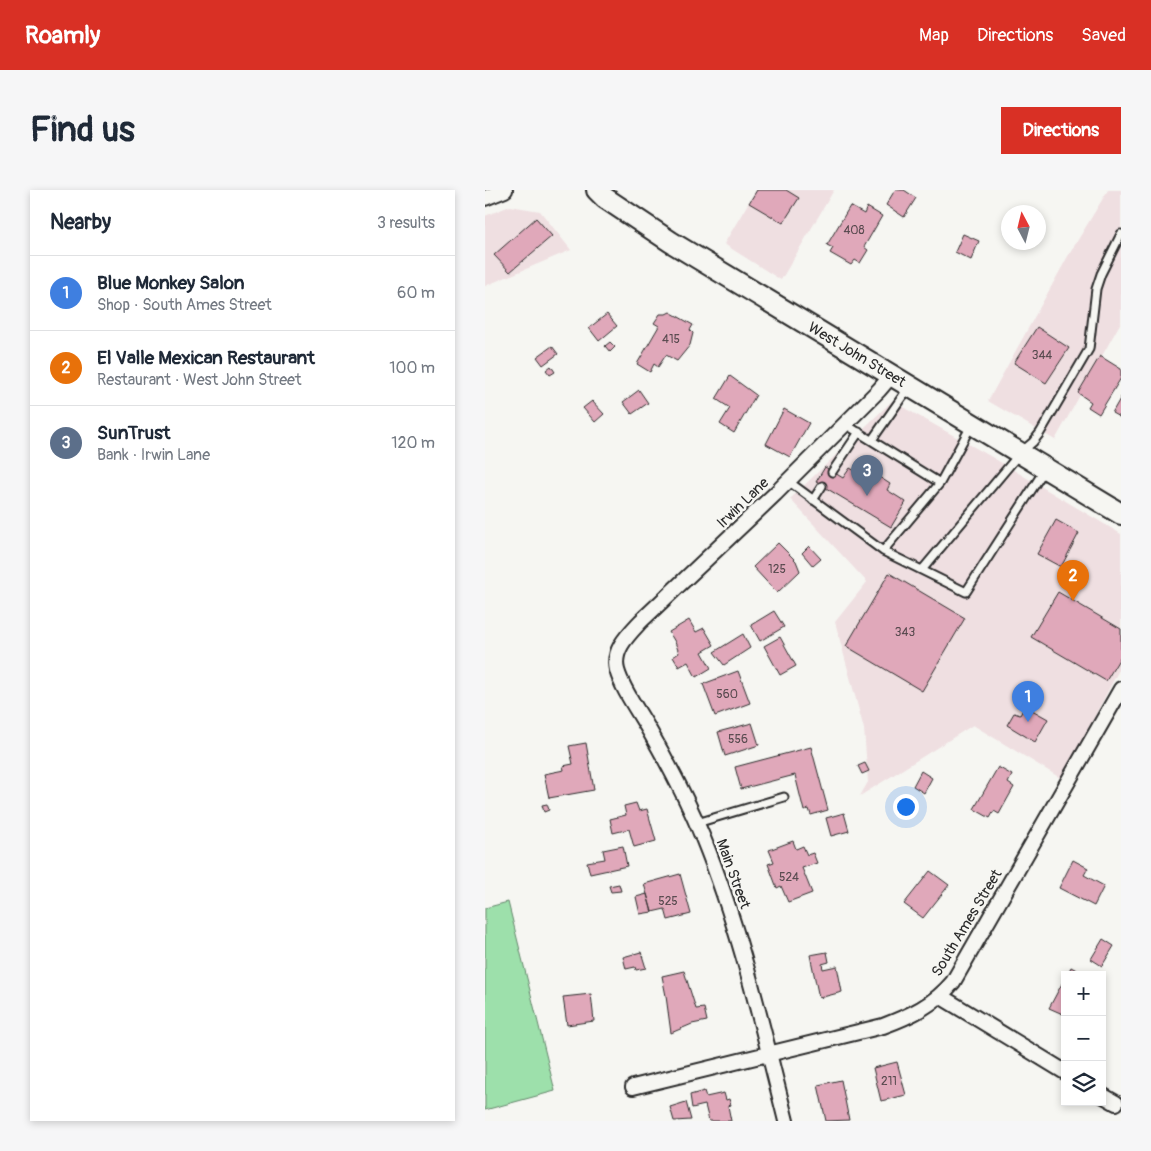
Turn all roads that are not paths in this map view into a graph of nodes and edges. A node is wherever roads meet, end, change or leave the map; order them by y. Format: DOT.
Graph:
graph roads {
  1 [pos="505,190"];
  2 [pos="597,190"];
  3 [pos="485,198"];
  4 [pos="1121,234"];
  5 [pos="891,376"];
  6 [pos="909,386"];
  7 [pos="845,424"];
  8 [pos="972,424"];
  9 [pos="859,432"];
  10 [pos="872,440"];
  11 [pos="1020,453"];
  12 [pos="1045,468"];
  13 [pos="832,472"];
  14 [pos="788,481"];
  15 [pos="939,482"];
  16 [pos="823,486"];
  17 [pos="813,500"];
  18 [pos="1121,514"];
  19 [pos="883,551"];
  20 [pos="922,570"];
  21 [pos="617,653"];
  22 [pos="1120,694"];
  23 [pos="784,797"];
  24 [pos="697,824"];
  25 [pos="940,996"];
  26 [pos="769,1055"];
  27 [pos="1061,1070"];
  28 [pos="633,1087"];
  29 [pos="1106,1097"];
  30 [pos="1116,1103"];
  31 [pos="786,1121"];
  1 -- 3 [label="street"];
  2 -- 5 [label="main road, West John Street"];
  4 -- 11 [label="lane"];
  5 -- 6 [label="main road, West John Street"];
  5 -- 7 [label="street, Irwin Lane"];
  6 -- 8 [label="main road, West John Street"];
  6 -- 10 [label="lane"];
  7 -- 9 [label="lane"];
  7 -- 14 [label="street, Irwin Lane"];
  8 -- 11 [label="main road, West John Street"];
  8 -- 15 [label="lane"];
  9 -- 10 [label="lane"];
  9 -- 13 [label="lane"];
  10 -- 15 [label="lane"];
  11 -- 12 [label="main road, West John Street"];
  11 -- 20 [label="lane"];
  12 -- 18 [label="main road, West John Street"];
  12 -- 20 [label="lane"];
  14 -- 17 [label="lane"];
  14 -- 21 [label="street, Irwin Lane"];
  15 -- 19 [label="lane"];
  16 -- 17 [label="lane"];
  17 -- 19 [label="lane"];
  19 -- 20 [label="lane"];
  21 -- 24 [label="street, Main Street"];
  22 -- 25 [label="street, South Ames Street"];
  23 -- 24 [label="lane"];
  24 -- 26 [label="street, Main Street"];
  25 -- 26 [label="street, South Ames Street"];
  25 -- 27 [label="street"];
  26 -- 28 [label="street, South Ames Street"];
  26 -- 31 [label="street, Main Street"];
  29 -- 30 [label="street"];
}
